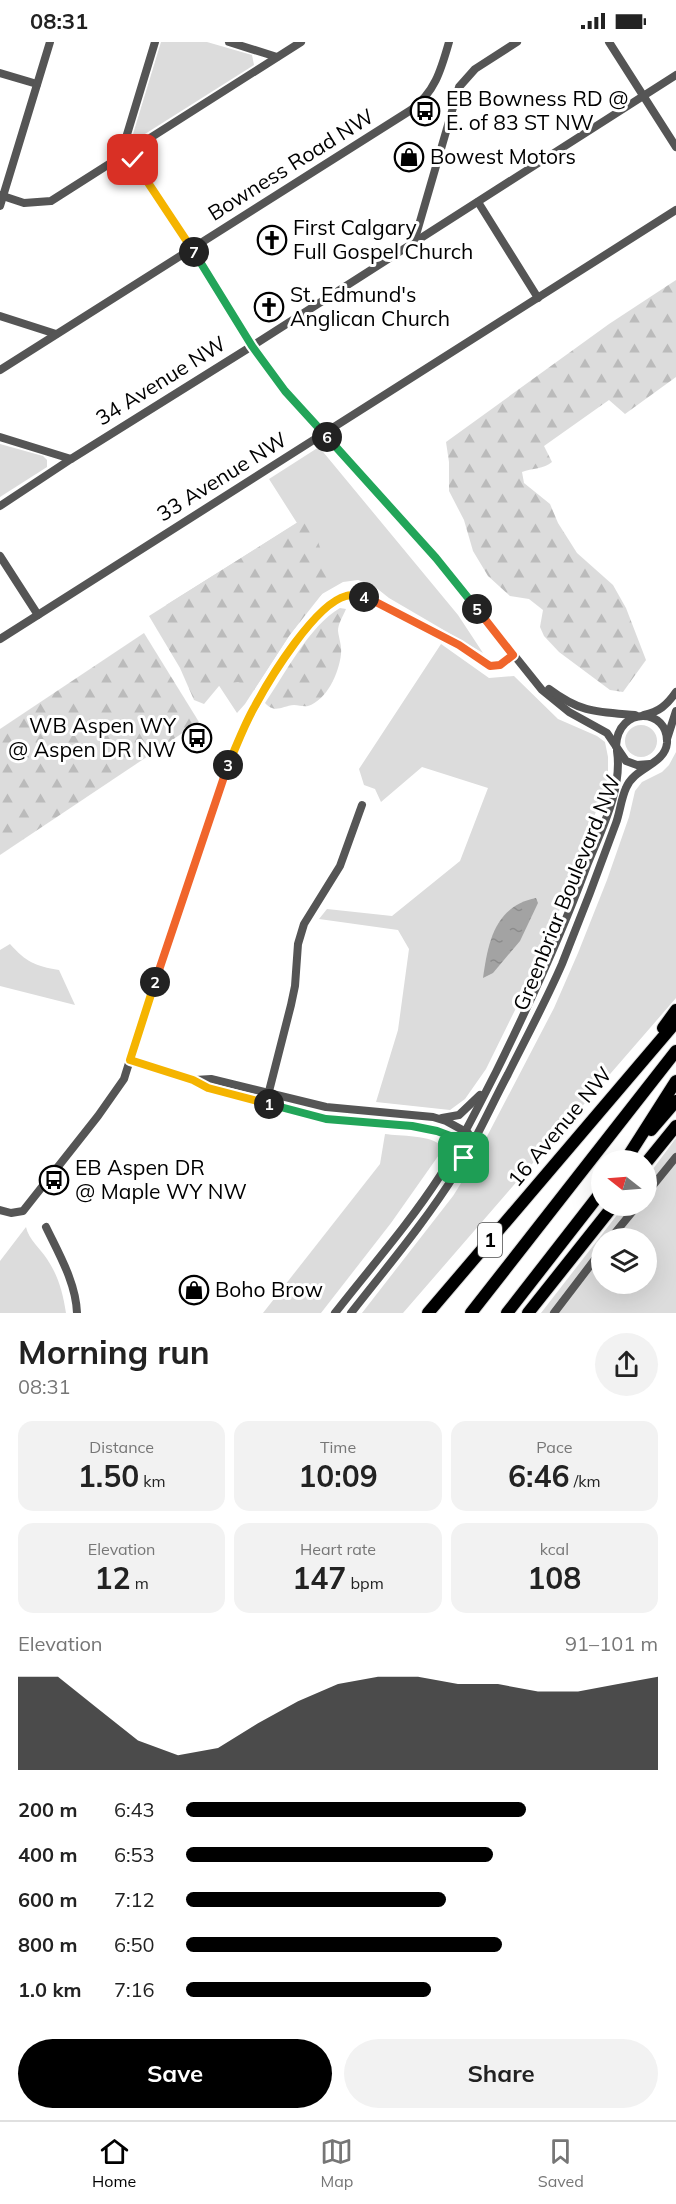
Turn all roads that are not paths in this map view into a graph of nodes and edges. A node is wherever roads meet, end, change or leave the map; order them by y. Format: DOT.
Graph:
graph roads {
  1 [pos="50,42"];
  2 [pos="155,42"];
  3 [pos="229,42"];
  4 [pos="301,42"];
  5 [pos="449,42"];
  6 [pos="517,42"];
  7 [pos="609,42"];
  8 [pos="278,57"];
  9 [pos="0,73"];
  10 [pos="676,75"];
  11 [pos="37,84"];
  12 [pos="644,96"];
  13 [pos="676,147"];
  14 [pos="127,151"];
  15 [pos="1,196"];
  16 [pos="478,202"];
  17 [pos="0,206"];
  18 [pos="676,210"];
  19 [pos="414,242"];
  20 [pos="192,248"];
  21 [pos="538,298"];
  22 [pos="0,316"];
  23 [pos="56,334"];
  24 [pos="252,346"];
  25 [pos="0,370"];
  26 [pos="324,434"];
  27 [pos="0,437"];
  28 [pos="71,459"];
  29 [pos="0,506"];
  30 [pos="0,556"];
  31 [pos="38,615"];
  32 [pos="0,639"];
  33 [pos="513,655"];
  34 [pos="532,678"];
  35 [pos="676,692"];
  36 [pos="676,711"];
  37 [pos="641,716"];
  38 [pos="667,742"];
  39 [pos="617,747"];
  40 [pos="650,764"];
  41 [pos="362,805"];
  42 [pos="676,1010"];
  43 [pos="676,1022"];
  44 [pos="676,1051"];
  45 [pos="130,1060"];
  46 [pos="633,1071"];
  47 [pos="193,1080"];
  48 [pos="676,1081"];
  49 [pos="488,1086"];
  50 [pos="269,1092"];
  51 [pos="676,1101"];
  52 [pos="266,1103"];
  53 [pos="433,1117"];
  54 [pos="676,1126"];
  55 [pos="466,1130"];
  56 [pos="461,1140"];
  57 [pos="474,1141"];
  58 [pos="632,1150"];
  59 [pos="634,1150"];
  60 [pos="657,1150"];
  61 [pos="676,1157"];
  62 [pos="657,1180"];
  63 [pos="591,1205"];
  64 [pos="0,1210"];
  65 [pos="605,1216"];
  66 [pos="629,1216"];
  67 [pos="46,1227"];
  68 [pos="619,1228"];
  69 [pos="591,1264"];
  70 [pos="428,1312"];
  71 [pos="77,1313"];
  72 [pos="335,1313"];
  73 [pos="351,1313"];
  74 [pos="471,1313"];
  75 [pos="507,1313"];
  76 [pos="528,1313"];
  77 [pos="554,1313"];
  1 -- 11 [label="street"];
  2 -- 14 [label="street"];
  3 -- 8 [label="street"];
  4 -- 8 [label="street"];
  5 -- 20 [label="street, Bowness Road NW"];
  6 -- 19 [label="street"];
  7 -- 12 [label="street"];
  8 -- 14 [label="street"];
  9 -- 11 [label="street"];
  10 -- 12 [label="street, 34 Avenue NW"];
  11 -- 15 [label="street"];
  12 -- 13 [label="street"];
  12 -- 16 [label="street, 34 Avenue NW"];
  14 -- 15 [label="street"];
  14 -- 20 [label="street"];
  15 -- 17 [label="street"];
  16 -- 19 [label="street, 34 Avenue NW"];
  16 -- 21 [label="street"];
  18 -- 21 [label="street, 33 Avenue NW"];
  19 -- 24 [label="street, 34 Avenue NW"];
  20 -- 23 [label="street, Bowness Road NW"];
  20 -- 24 [label="street"];
  21 -- 26 [label="street, 33 Avenue NW"];
  22 -- 23 [label="street"];
  23 -- 25 [label="street, Bowness Road NW"];
  24 -- 26 [label="street"];
  24 -- 28 [label="street, 34 Avenue NW"];
  26 -- 31 [label="street, 33 Avenue NW"];
  26 -- 33 [label="street"];
  27 -- 28 [label="street"];
  28 -- 29 [label="street, 34 Avenue NW"];
  30 -- 31 [label="street"];
  31 -- 32 [label="street, 33 Avenue NW"];
  33 -- 34 [label="street"];
  33 -- 45 [label="street"];
  34 -- 37 [label="street"];
  34 -- 39 [label="street"];
  35 -- 37 [label="street"];
  36 -- 38 [label="street"];
  37 -- 38 [label="street"];
  37 -- 39 [label="street"];
  38 -- 40 [label="street"];
  39 -- 40 [label="street"];
  39 -- 49 [label="street, Greenbriar Boulevard NW"];
  40 -- 57 [label="street, Greenbriar Boulevard NW"];
  41 -- 50 [label="street"];
  42 -- 46 [label="highway"];
  43 -- 46 [label="highway, 16 Avenue NW / 1"];
  44 -- 74 [label="highway, 16 Avenue NW / 1"];
  45 -- 47 [label="street"];
  45 -- 64 [label="street"];
  46 -- 70 [label="highway, 16 Avenue NW / 1"];
  47 -- 50 [label="street"];
  47 -- 52 [label="street"];
  48 -- 58 [label="highway"];
  49 -- 53 [label="street"];
  49 -- 55 [label="street, Greenbriar Boulevard NW"];
  50 -- 52 [label="street"];
  50 -- 53 [label="street"];
  51 -- 59 [label="highway"];
  52 -- 56 [label="street"];
  53 -- 55 [label="street"];
  54 -- 60 [label="highway"];
  55 -- 56 [label="street, Greenbriar Boulevard NW"];
  55 -- 57 [label="street"];
  56 -- 57 [label="street"];
  56 -- 72 [label="street, Greenbriar Boulevard NW"];
  57 -- 73 [label="street, Greenbriar Boulevard NW"];
  61 -- 62 [label="street"];
  63 -- 75 [label="highway"];
  65 -- 76 [label="highway"];
  66 -- 68 [label="street"];
  67 -- 71 [label="street"];
  69 -- 77 [label="street"];
}
